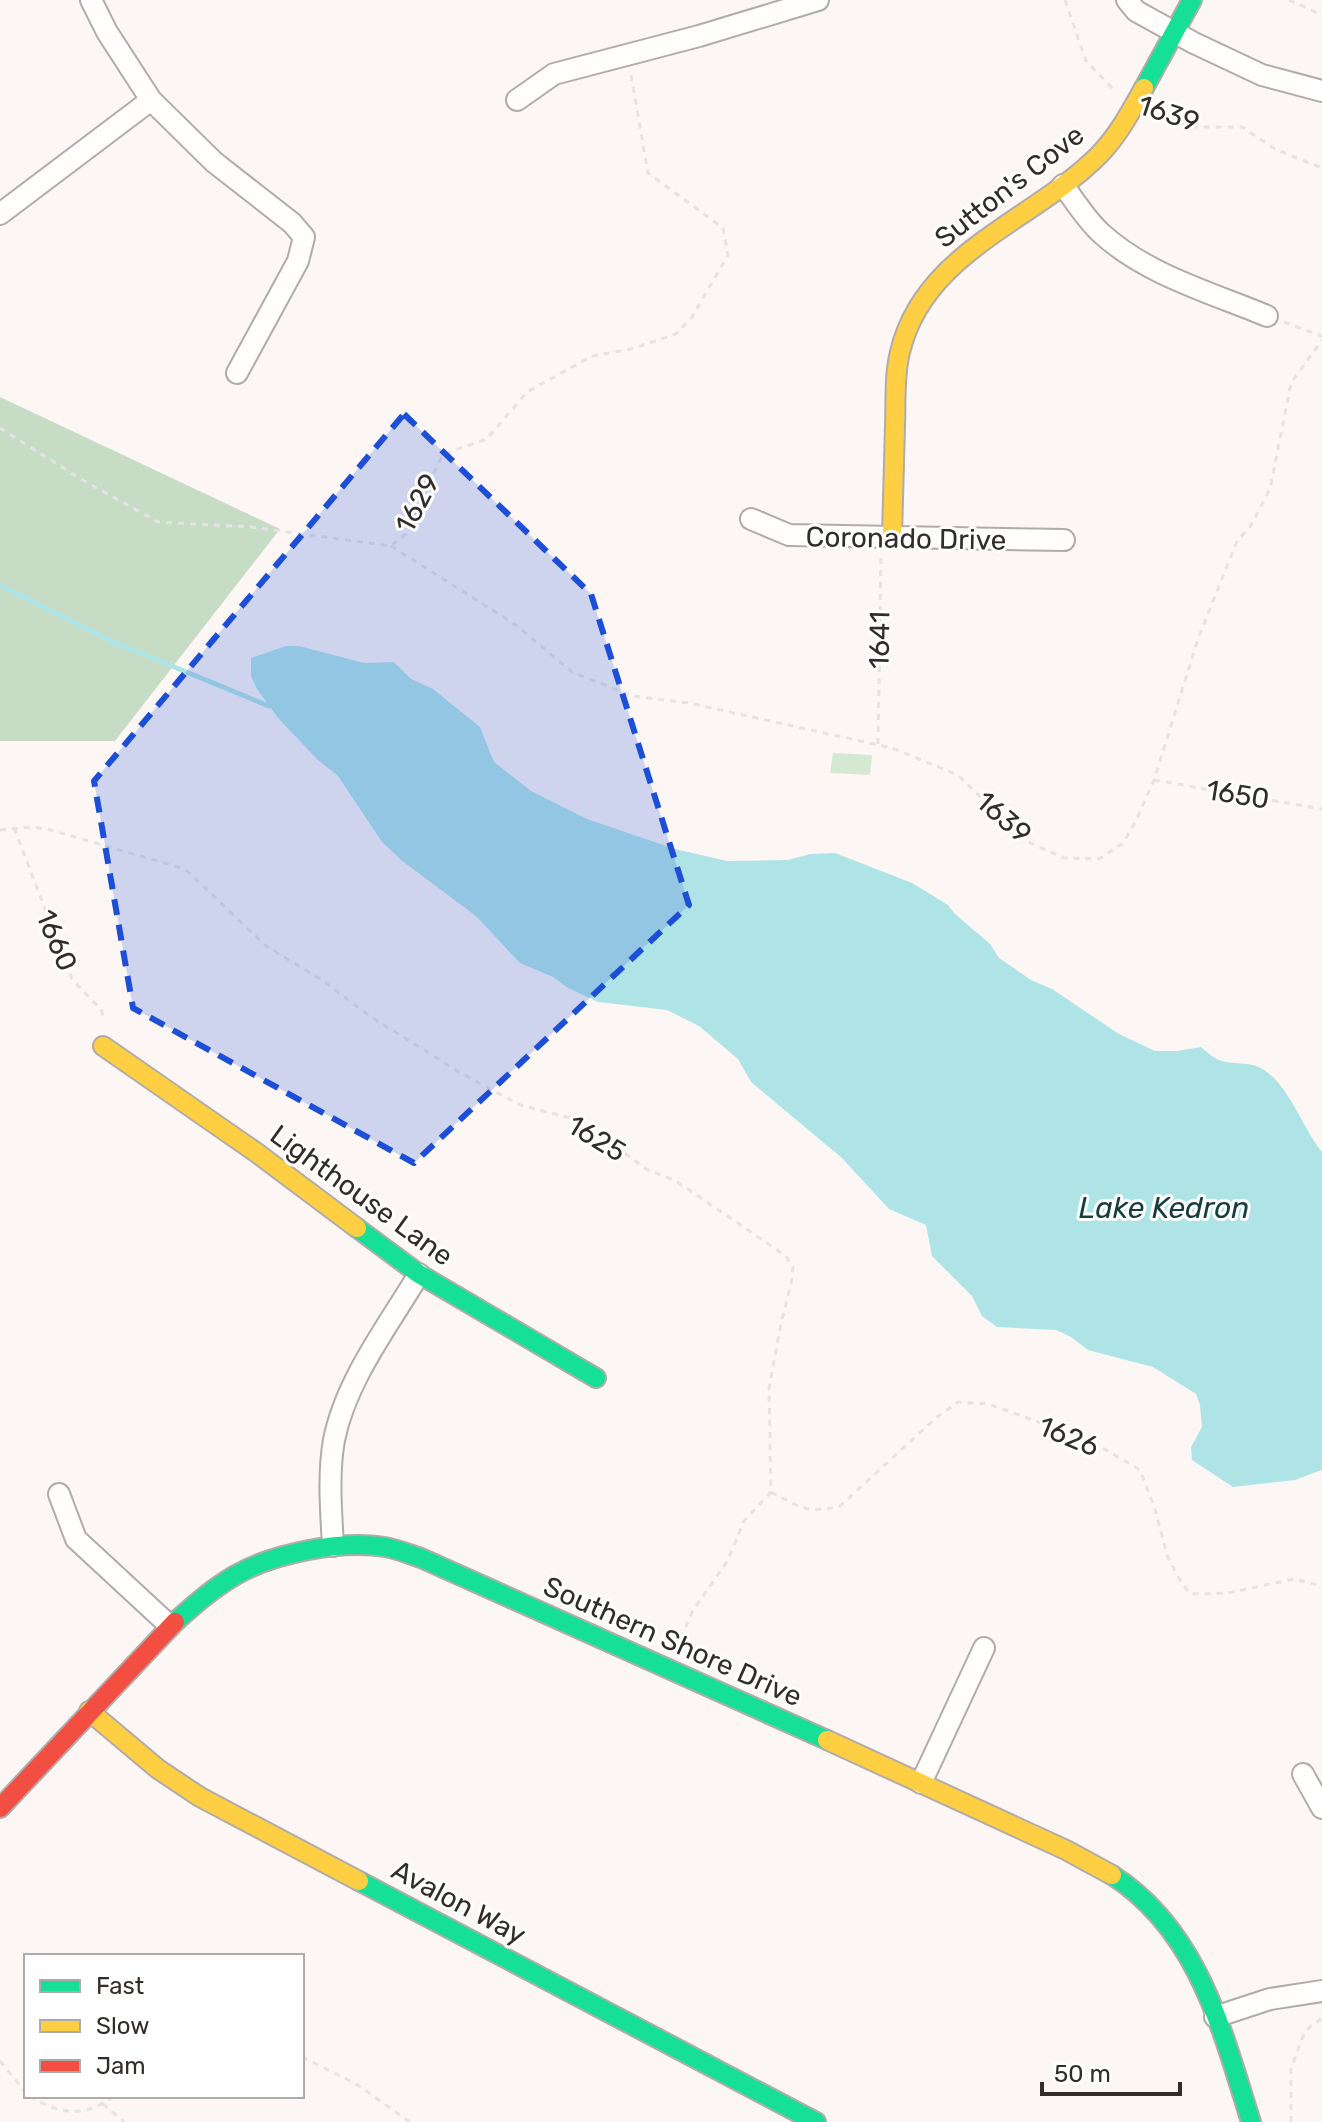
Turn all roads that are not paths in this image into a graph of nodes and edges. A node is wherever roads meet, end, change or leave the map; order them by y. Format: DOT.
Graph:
graph roads {
  1 [pos="91,0"];
  2 [pos="818,0"];
  3 [pos="1127,0"];
  4 [pos="1192,0"];
  5 [pos="1174,30"];
  6 [pos="1322,91"];
  7 [pos="151,100"];
  8 [pos="517,100"];
  9 [pos="1063,185"];
  10 [pos="0,214"];
  11 [pos="1267,316"];
  12 [pos="237,373"];
  13 [pos="751,519"];
  14 [pos="887,536"];
  15 [pos="1064,540"];
  16 [pos="103,1046"];
  17 [pos="419,1274"];
  18 [pos="596,1378"];
  19 [pos="59,1494"];
  20 [pos="333,1546"];
  21 [pos="170,1626"];
  22 [pos="984,1648"];
  23 [pos="89,1711"];
  24 [pos="1303,1774"];
  25 [pos="921,1783"];
  26 [pos="0,1808"];
  27 [pos="1322,1808"];
  28 [pos="1322,1991"];
  29 [pos="1215,2017"];
  30 [pos="816,2122"];
  31 [pos="1251,2122"];
  1 -- 7 [label="street"];
  2 -- 8 [label="street"];
  3 -- 5 [label="street"];
  4 -- 5 [label="street, Sutton's Cove"];
  5 -- 6 [label="street"];
  5 -- 9 [label="street, Sutton's Cove"];
  7 -- 10 [label="street"];
  7 -- 12 [label="street"];
  9 -- 11 [label="street"];
  9 -- 14 [label="street, Sutton's Cove"];
  13 -- 14 [label="street, Coronado Drive"];
  14 -- 15 [label="street, Coronado Drive"];
  16 -- 17 [label="street, Lighthouse Lane"];
  17 -- 18 [label="street, Lighthouse Lane"];
  17 -- 20 [label="street"];
  19 -- 21 [label="street"];
  20 -- 21 [label="street, Southern Shore Drive"];
  20 -- 25 [label="street, Southern Shore Drive"];
  21 -- 23 [label="street, Southern Shore Drive"];
  22 -- 25 [label="street"];
  23 -- 26 [label="street, Southern Shore Drive"];
  23 -- 30 [label="street, Avalon Way"];
  24 -- 27 [label="street"];
  25 -- 29 [label="street, Southern Shore Drive"];
  28 -- 29 [label="street"];
  29 -- 31 [label="street, Southern Shore Drive"];
}
